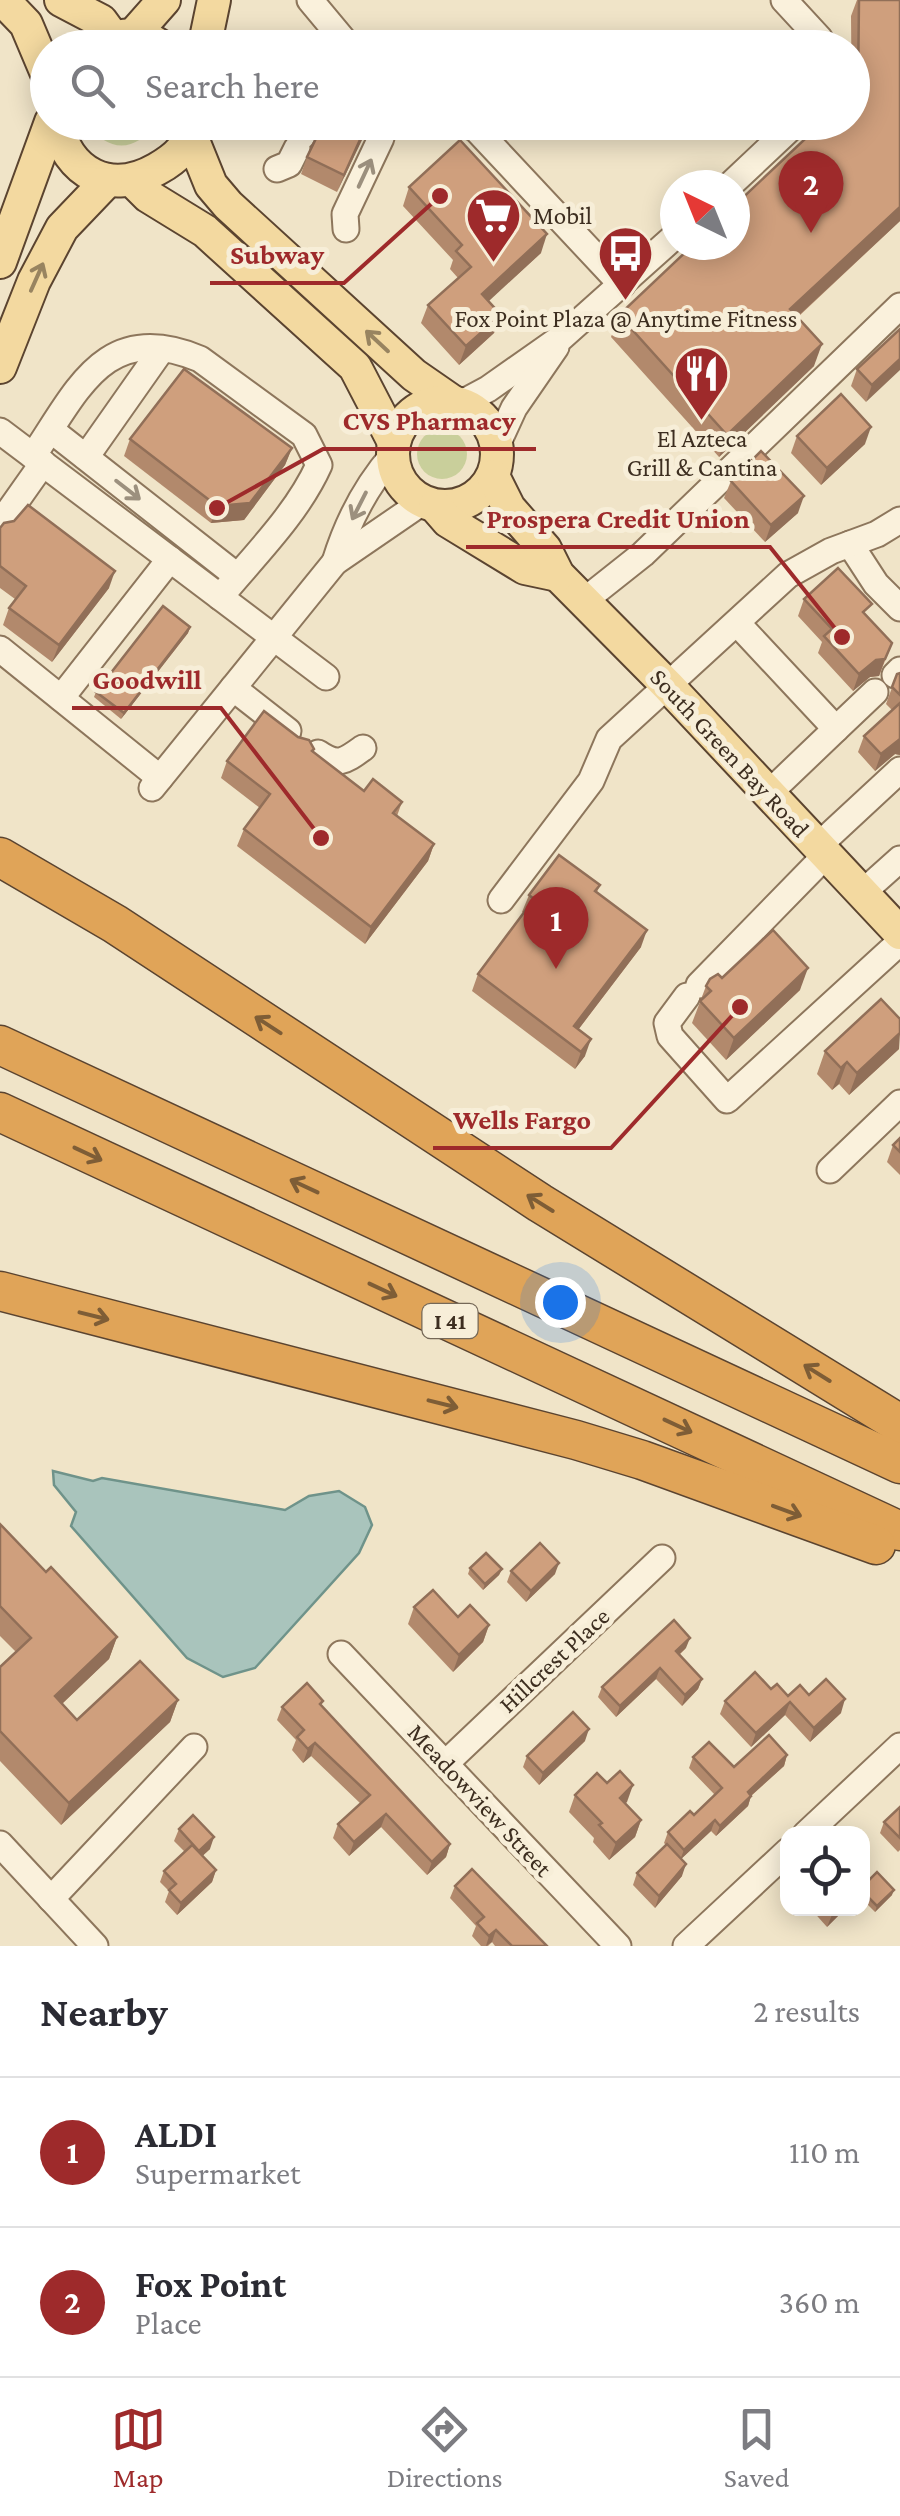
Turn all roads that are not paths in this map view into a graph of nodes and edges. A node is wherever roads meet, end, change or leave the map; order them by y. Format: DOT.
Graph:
graph roads {
  1 [pos="3,0"];
  2 [pos="60,0"];
  3 [pos="164,0"];
  4 [pos="214,0"];
  5 [pos="310,0"];
  6 [pos="784,0"];
  7 [pos="112,30"];
  8 [pos="135,30"];
  9 [pos="208,30"];
  10 [pos="335,30"];
  11 [pos="812,30"];
  12 [pos="30,33"];
  13 [pos="46,140"];
  14 [pos="61,140"];
  15 [pos="187,140"];
  16 [pos="197,140"];
  17 [pos="301,140"];
  18 [pos="380,140"];
  19 [pos="486,140"];
  20 [pos="779,140"];
  21 [pos="277,169"];
  22 [pos="746,170"];
  23 [pos="120,181"];
  24 [pos="346,229"];
  25 [pos="660,250"];
  26 [pos="0,262"];
  27 [pos="622,285"];
  28 [pos="900,306"];
  29 [pos="562,337"];
  30 [pos="162,349"];
  31 [pos="0,368"];
  32 [pos="456,403"];
  33 [pos="51,430"];
  34 [pos="0,431"];
  35 [pos="394,449"];
  36 [pos="86,457"];
  37 [pos="38,459"];
  38 [pos="495,460"];
  39 [pos="430,504"];
  40 [pos="900,520"];
  41 [pos="0,524"];
  42 [pos="850,544"];
  43 [pos="170,559"];
  44 [pos="335,562"];
  45 [pos="558,575"];
  46 [pos="237,576"];
  47 [pos="220,598"];
  48 [pos="585,600"];
  49 [pos="900,608"];
  50 [pos="737,623"];
  51 [pos="274,638"];
  52 [pos="0,649"];
  53 [pos="326,678"];
  54 [pos="890,679"];
  55 [pos="668,686"];
  56 [pos="233,688"];
  57 [pos="61,698"];
  58 [pos="836,729"];
  59 [pos="363,748"];
  60 [pos="900,770"];
  61 [pos="769,793"];
  62 [pos="0,834"];
  63 [pos="822,850"];
  64 [pos="0,857"];
  65 [pos="900,859"];
  66 [pos="60,890"];
  67 [pos="862,893"];
  68 [pos="501,900"];
  69 [pos="900,933"];
  70 [pos="900,942"];
  71 [pos="0,1045"];
  72 [pos="900,1103"];
  73 [pos="0,1112"];
  74 [pos="830,1170"];
  75 [pos="0,1291"];
  76 [pos="900,1424"];
  77 [pos="900,1464"];
  78 [pos="900,1531"];
  79 [pos="900,1554"];
  80 [pos="662,1558"];
  81 [pos="342,1654"];
  82 [pos="900,1746"];
  83 [pos="194,1747"];
  84 [pos="446,1763"];
  85 [pos="815,1826"];
  86 [pos="0,1844"];
  87 [pos="780,1858"];
  88 [pos="50,1899"];
  89 [pos="95,1946"];
  90 [pos="618,1946"];
  91 [pos="686,1946"];
  1 -- 12 [label="main road"];
  2 -- 7 [label="main road"];
  3 -- 8 [label="main road"];
  4 -- 9 [label="main road"];
  5 -- 10 [label="street"];
  6 -- 11 [label="street"];
  13 -- 26 [label="main road"];
  14 -- 23 [label="main road"];
  15 -- 23 [label="main road"];
  32 -- 16 [label="main road, one-way"];
  17 -- 21 [label="street"];
  24 -- 18 [label="street, one-way"];
  19 -- 27 [label="street"];
  20 -- 22 [label="street"];
  31 -- 23 [label="main road, one-way"];
  23 -- 35 [label="main road"];
  25 -- 27 [label="street"];
  27 -- 29 [label="street"];
  28 -- 48 [label="street"];
  29 -- 32 [label="street"];
  29 -- 38 [label="street"];
  30 -- 33 [label="street"];
  30 -- 36 [label="street"];
  30 -- 46 [label="street"];
  32 -- 35 [label="main road"];
  32 -- 38 [label="main road"];
  33 -- 36 [label="street"];
  33 -- 37 [label="street"];
  34 -- 37 [label="street"];
  35 -- 39 [label="main road"];
  35 -- 44 [label="street, one-way"];
  36 -- 46 [label="street, one-way"];
  37 -- 41 [label="street"];
  37 -- 43 [label="street"];
  38 -- 39 [label="main road"];
  38 -- 45 [label="main road, South Green Bay Road"];
  39 -- 44 [label="street"];
  39 -- 45 [label="main road, South Green Bay Road"];
  40 -- 42 [label="street"];
  42 -- 49 [label="street"];
  42 -- 50 [label="street"];
  43 -- 47 [label="street"];
  43 -- 57 [label="street"];
  44 -- 51 [label="street"];
  45 -- 48 [label="main road, South Green Bay Road"];
  46 -- 47 [label="street"];
  47 -- 51 [label="street"];
  48 -- 55 [label="main road, South Green Bay Road"];
  50 -- 55 [label="street"];
  50 -- 58 [label="street"];
  51 -- 53 [label="street"];
  51 -- 56 [label="street"];
  52 -- 57 [label="street"];
  54 -- 58 [label="street"];
  55 -- 61 [label="main road, South Green Bay Road"];
  55 -- 68 [label="street"];
  56 -- 57 [label="street"];
  56 -- 59 [label="street"];
  58 -- 61 [label="street"];
  60 -- 63 [label="street"];
  61 -- 63 [label="main road, South Green Bay Road"];
  62 -- 66 [label="highway"];
  63 -- 67 [label="main road, South Green Bay Road"];
  63 -- 70 [label="street"];
  64 -- 66 [label="highway"];
  65 -- 67 [label="street"];
  76 -- 66 [label="highway, one-way"];
  67 -- 69 [label="main road, South Green Bay Road"];
  77 -- 71 [label="highway, I 41, one-way"];
  72 -- 74 [label="street"];
  73 -- 78 [label="highway, I 41, one-way"];
  75 -- 79 [label="highway, one-way"];
  80 -- 84 [label="street, Hillcrest Place"];
  81 -- 84 [label="street, Meadowview Street"];
  82 -- 85 [label="street"];
  83 -- 88 [label="street"];
  84 -- 90 [label="street, Meadowview Street"];
  86 -- 88 [label="street"];
  87 -- 91 [label="street"];
  88 -- 89 [label="street"];
}
